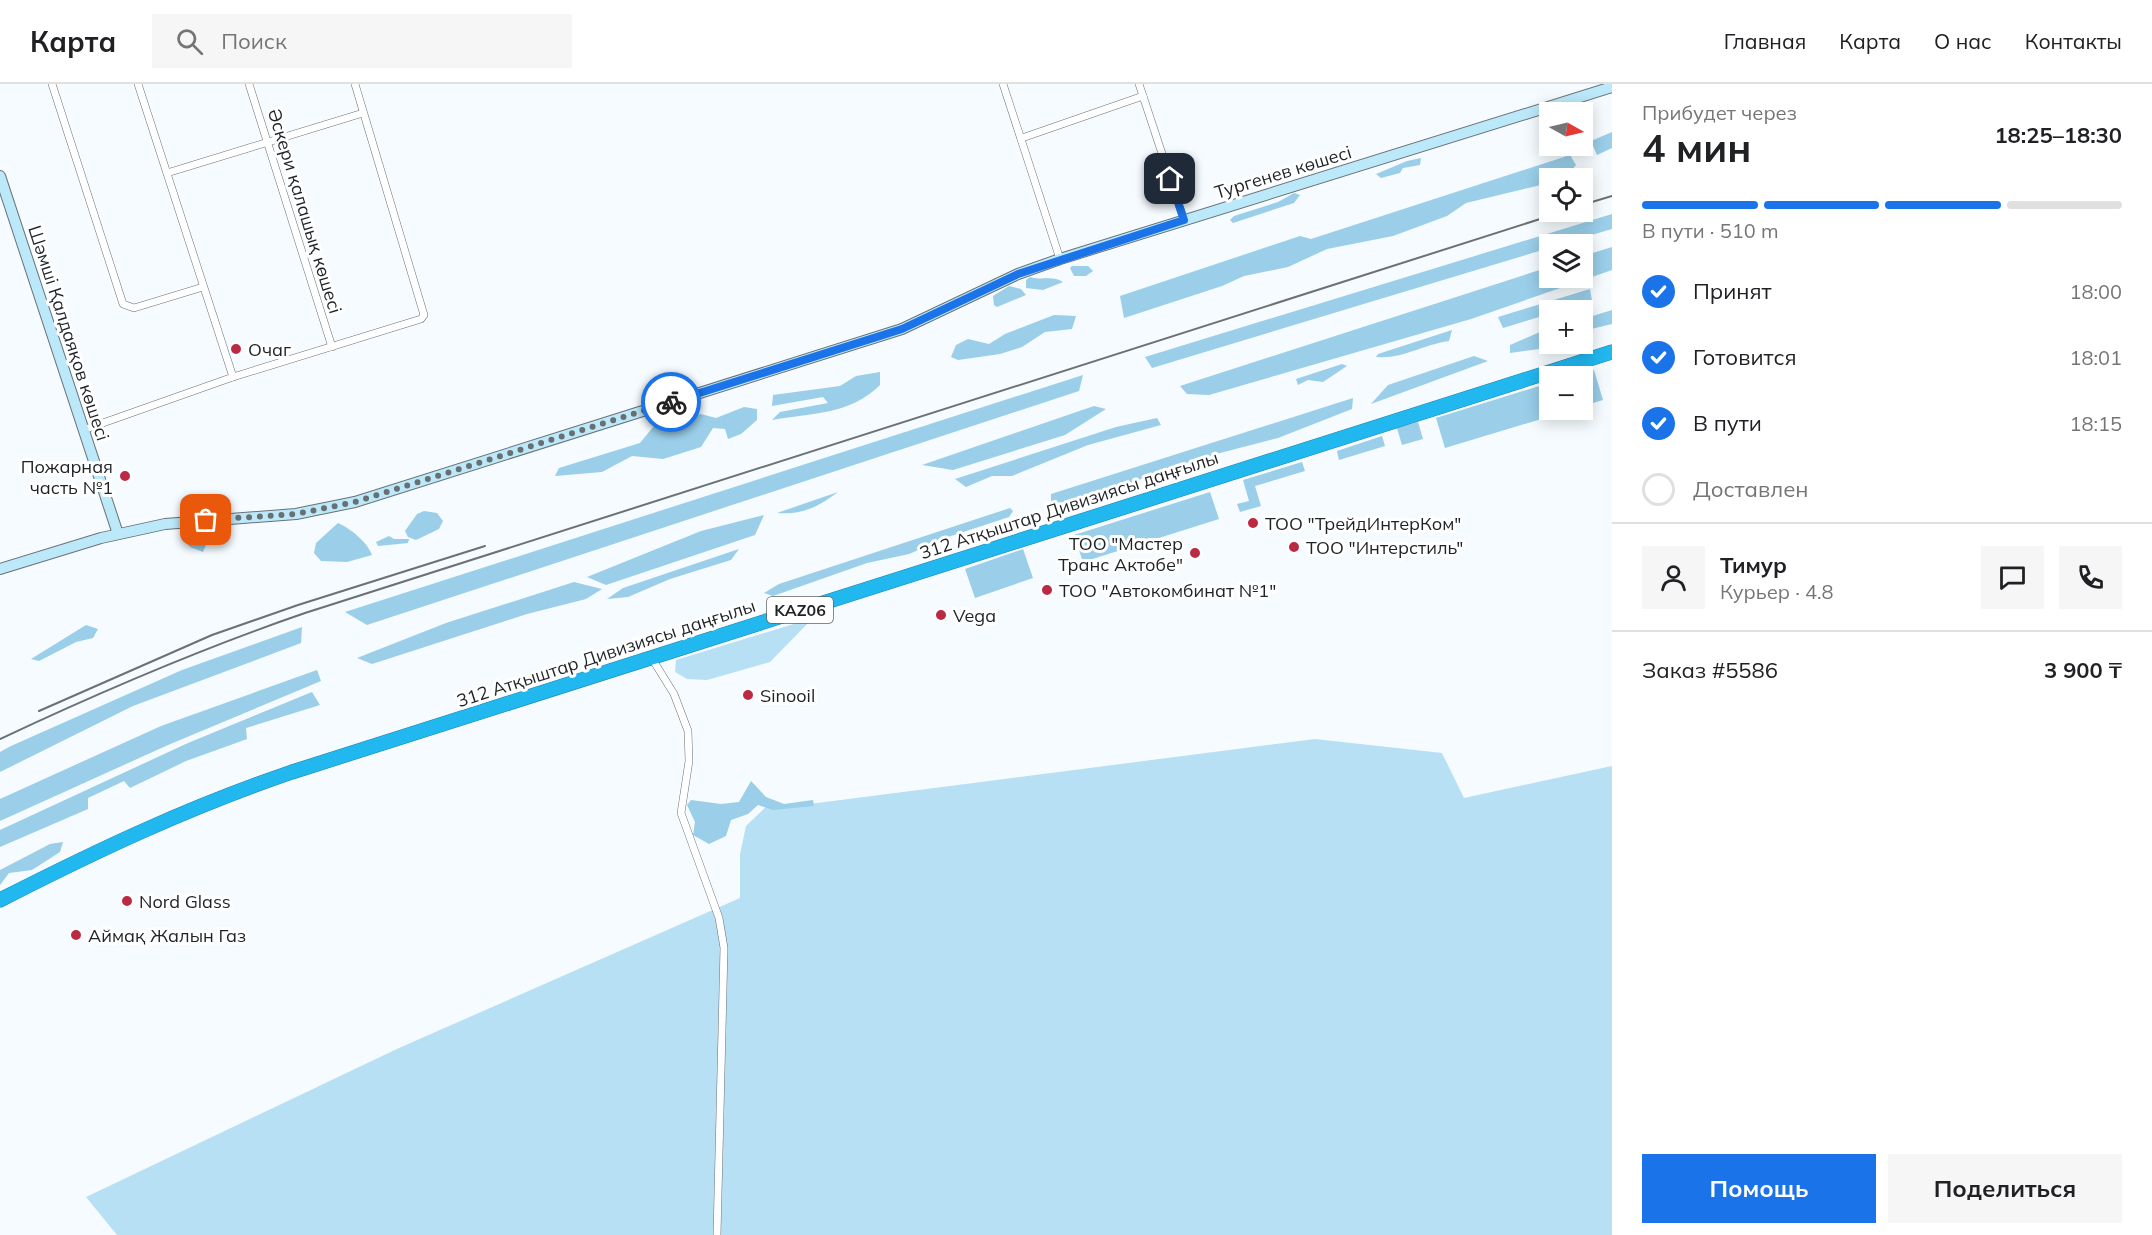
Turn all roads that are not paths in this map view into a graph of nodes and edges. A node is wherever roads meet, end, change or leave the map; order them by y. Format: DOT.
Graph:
graph roads {
  1 [pos="52,84"];
  2 [pos="138,84"];
  3 [pos="249,84"];
  4 [pos="355,84"];
  5 [pos="1003,84"];
  6 [pos="1139,84"];
  7 [pos="1612,87"];
  8 [pos="1143,96"];
  9 [pos="363,113"];
  10 [pos="1022,138"];
  11 [pos="267,141"];
  12 [pos="167,173"];
  13 [pos="0,177"];
  14 [pos="1184,220"];
  15 [pos="1060,259"];
  16 [pos="203,287"];
  17 [pos="332,347"];
  18 [pos="1612,352"];
  19 [pos="233,377"];
  20 [pos="84,430"];
  21 [pos="118,534"];
  22 [pos="0,569"];
  23 [pos="651,657"];
  24 [pos="0,900"];
  25 [pos="717,1235"];
  1 -- 16 [label="street"];
  2 -- 12 [label="street"];
  3 -- 11 [label="street, Әскери қалашық көшесі"];
  4 -- 9 [label="street"];
  5 -- 10 [label="street"];
  6 -- 8 [label="street"];
  7 -- 14 [label="main road, Тургенев көшесі"];
  8 -- 10 [label="street"];
  8 -- 14 [label="street"];
  9 -- 11 [label="street"];
  9 -- 17 [label="street"];
  10 -- 15 [label="street"];
  11 -- 12 [label="street"];
  11 -- 17 [label="street, Әскери қалашық көшесі"];
  12 -- 16 [label="street"];
  13 -- 20 [label="main road, Шәмші Қалдаяқов көшесі"];
  14 -- 15 [label="main road, Тургенев көшесі"];
  15 -- 21 [label="main road, Тургенев көшесі"];
  16 -- 19 [label="street"];
  17 -- 19 [label="street"];
  18 -- 23 [label="highway, 312 Атқыштар Дивизиясы даңғылы / KАZ06"];
  19 -- 20 [label="street"];
  20 -- 21 [label="main road, Шәмші Қалдаяқов көшесі"];
  21 -- 22 [label="main road, Тургенев көшесі"];
  23 -- 24 [label="highway, 312 Атқыштар Дивизиясы даңғылы / KАZ06"];
  23 -- 25 [label="street"];
}
